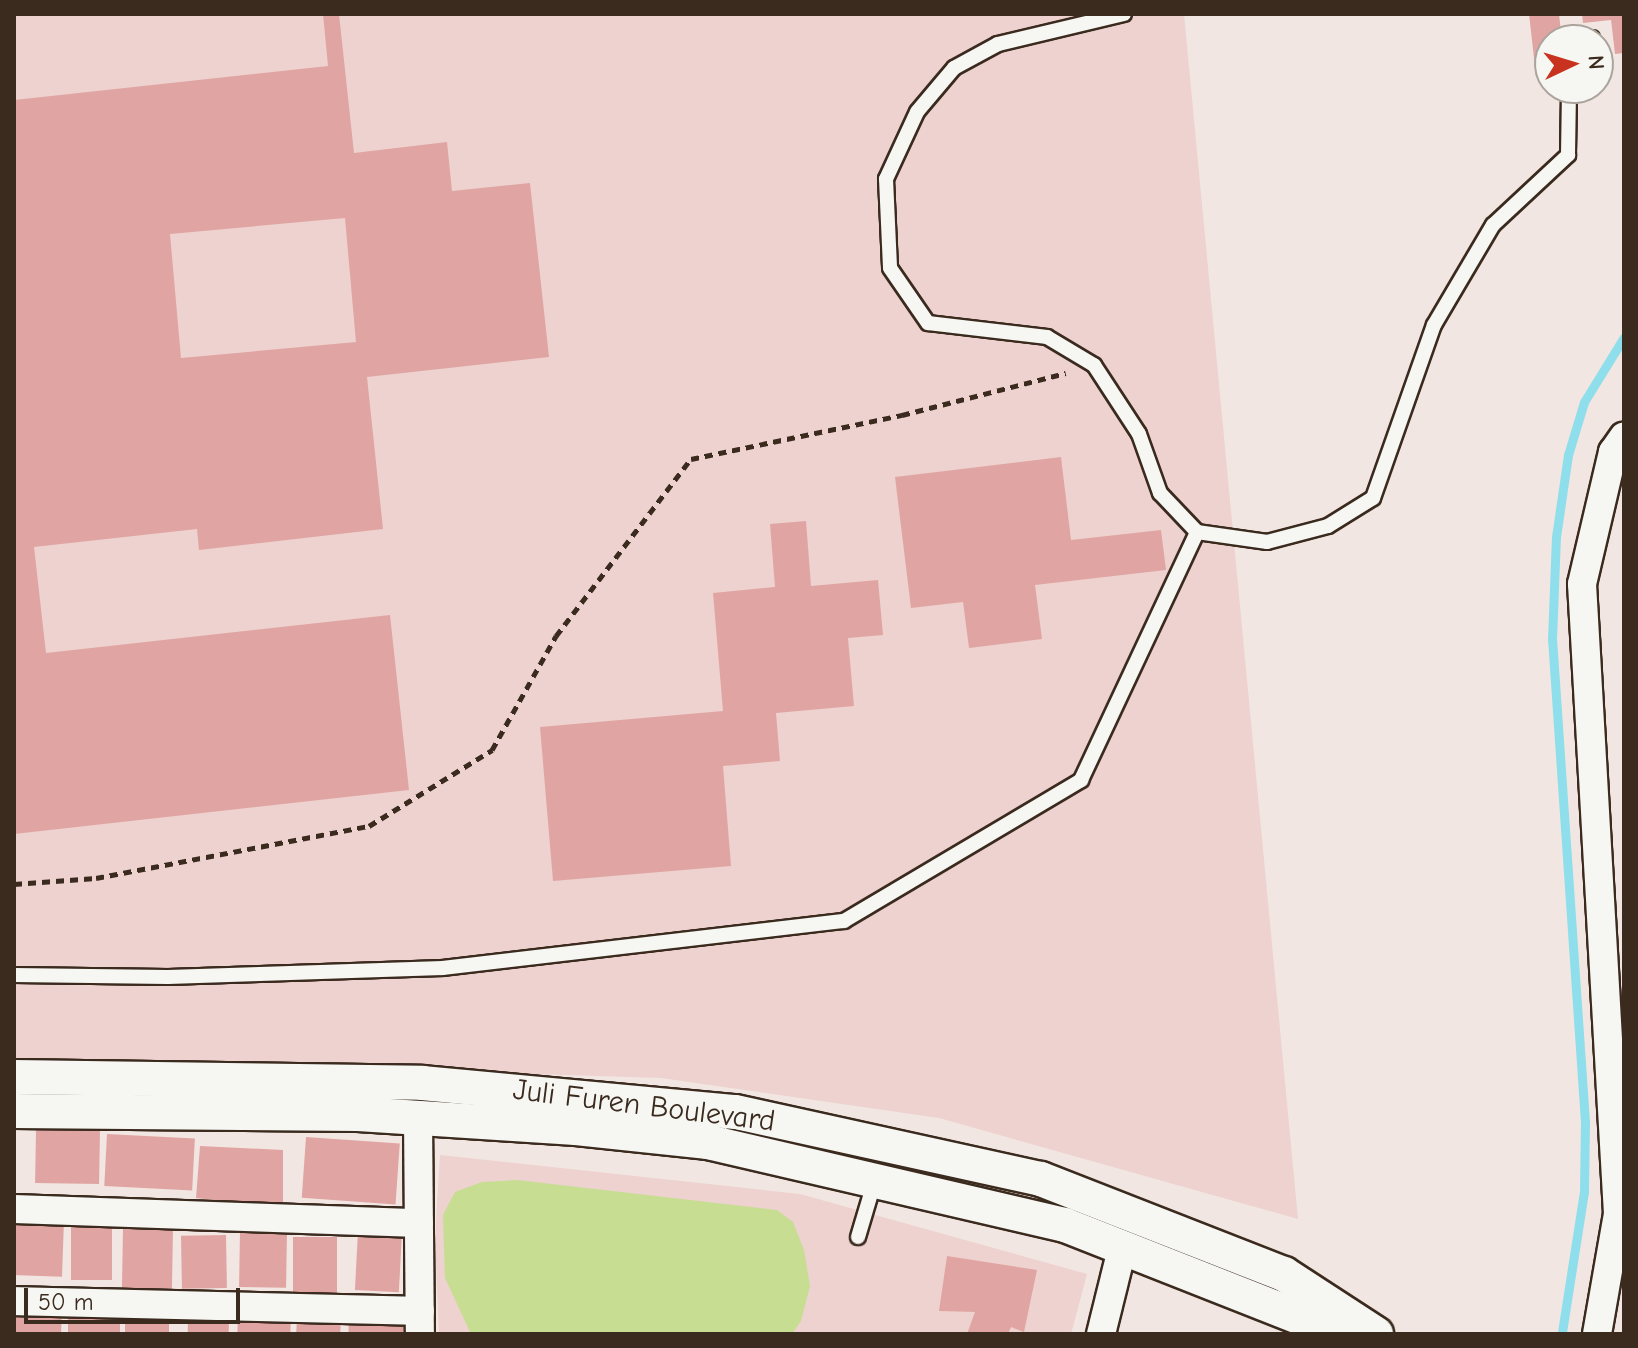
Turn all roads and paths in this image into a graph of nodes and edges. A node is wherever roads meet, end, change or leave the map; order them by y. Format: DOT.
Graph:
graph roads {
  1 [pos="1124,14"];
  2 [pos="1569,104"];
  3 [pos="1094,365"];
  4 [pos="1624,436"];
  5 [pos="1197,532"];
  6 [pos="14,884"];
  7 [pos="14,975"];
  8 [pos="1615,994"];
  9 [pos="14,1077"];
  10 [pos="14,1111"];
  11 [pos="418,1118"];
  12 [pos="878,1162"];
  13 [pos="14,1209"];
  14 [pos="419,1223"];
  15 [pos="858,1237"];
  16 [pos="1122,1249"];
  17 [pos="14,1301"];
  18 [pos="420,1323"];
  19 [pos="1101,1334"];
  20 [pos="1342,1334"];
  21 [pos="1376,1334"];
  22 [pos="1597,1334"];
  1 -- 3 [label="lane"];
  2 -- 5 [label="lane"];
  3 -- 5 [label="lane"];
  3 -- 6 [label="path"];
  4 -- 8 [label="street"];
  5 -- 7 [label="lane"];
  8 -- 22 [label="street"];
  9 -- 12 [label="street, Juli Furen Boulevard"];
  10 -- 11 [label="street, Juli Furen Boulevard"];
  11 -- 12 [label="street, Juli Furen Boulevard"];
  11 -- 14 [label="street"];
  12 -- 15 [label="lane"];
  12 -- 16 [label="street, Juli Furen Boulevard"];
  12 -- 21 [label="street, Juli Furen Boulevard"];
  13 -- 14 [label="street"];
  14 -- 18 [label="street"];
  16 -- 19 [label="street"];
  16 -- 20 [label="street, Juli Furen Boulevard"];
  17 -- 18 [label="street"];
}
